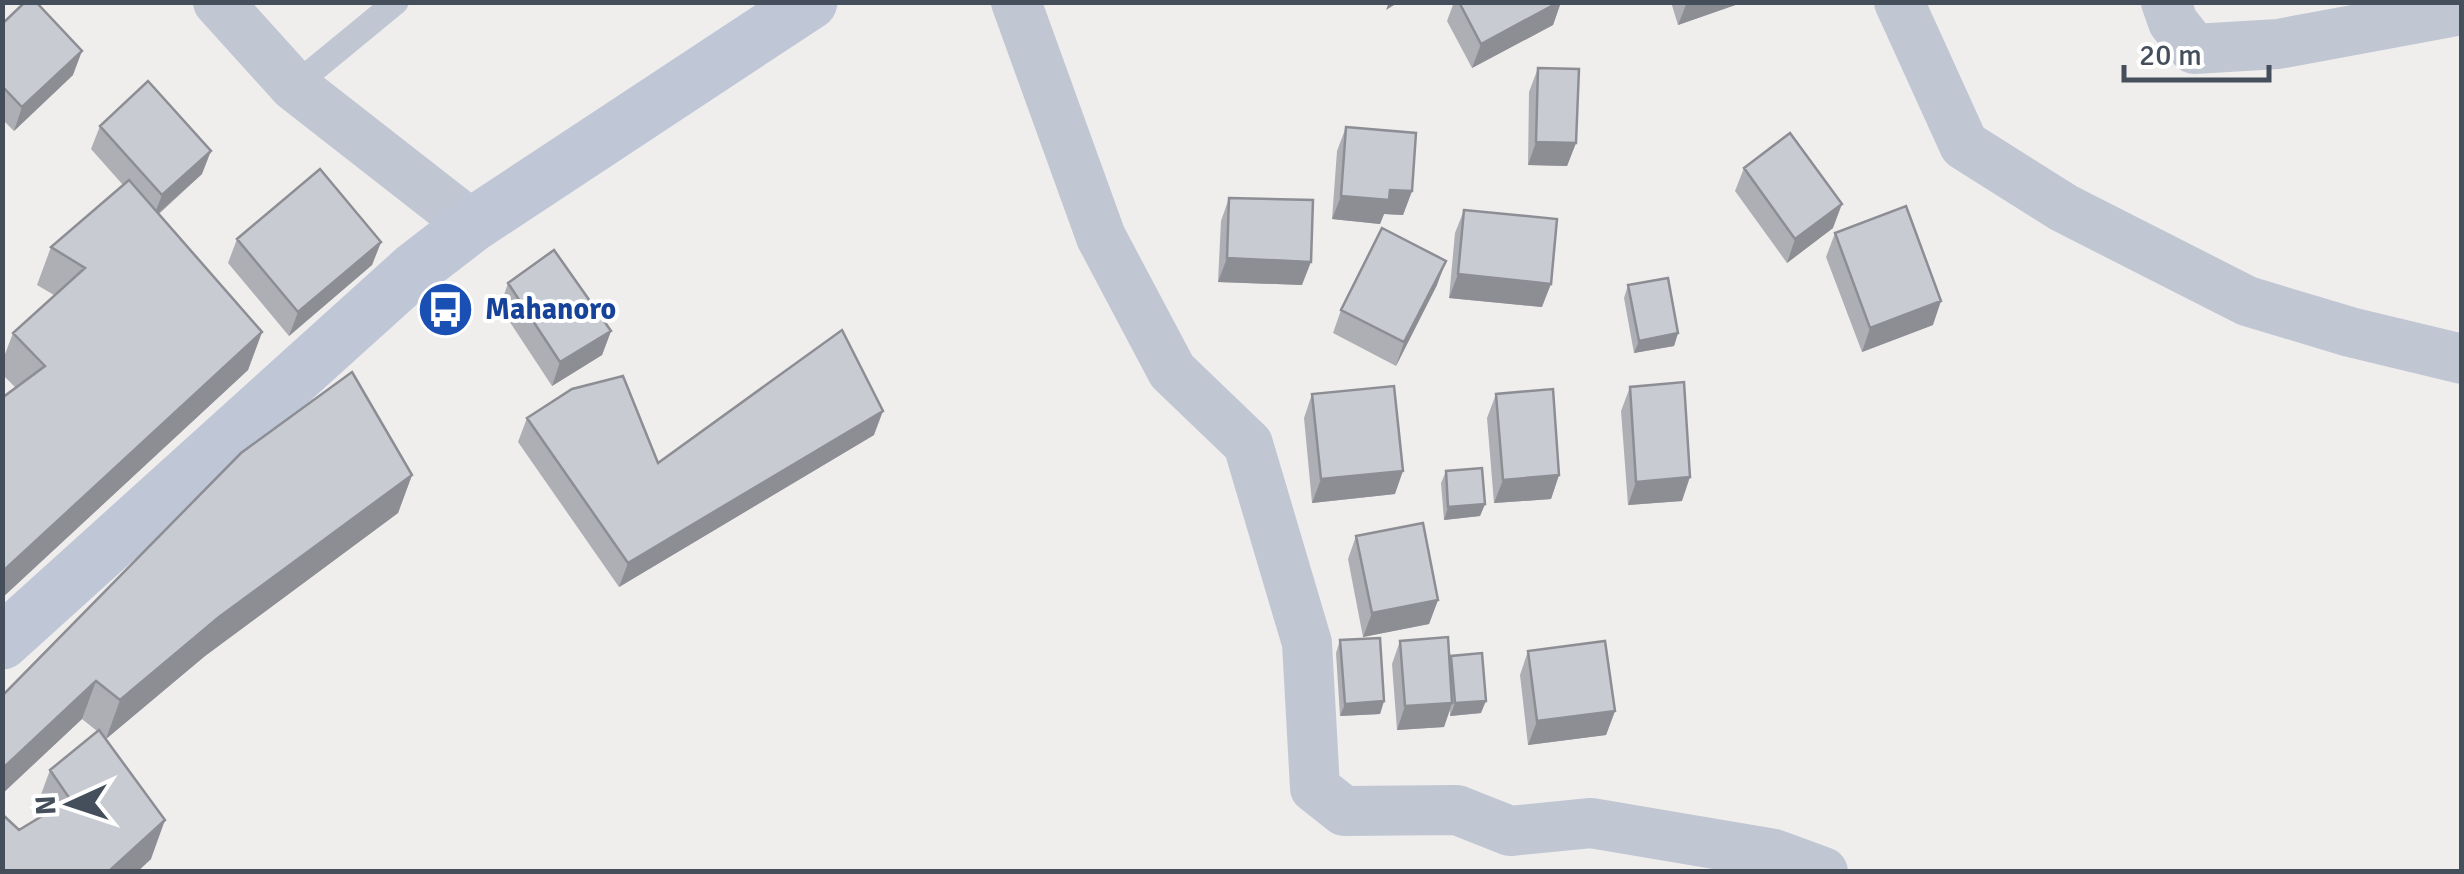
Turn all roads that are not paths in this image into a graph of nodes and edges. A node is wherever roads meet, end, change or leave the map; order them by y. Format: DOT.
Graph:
graph roads {
  1 [pos="218,2"];
  2 [pos="396,2"];
  3 [pos="810,2"];
  4 [pos="1016,2"];
  5 [pos="1899,2"];
  6 [pos="2166,2"];
  7 [pos="2462,10"];
  8 [pos="294,86"];
  9 [pos="472,225"];
  10 [pos="2462,359"];
  11 [pos="2,642"];
  12 [pos="1823,872"];
  1 -- 8 [label="street"];
  2 -- 8 [label="lane"];
  3 -- 9 [label="main road"];
  4 -- 12 [label="street"];
  5 -- 10 [label="street"];
  6 -- 7 [label="street"];
  8 -- 9 [label="street"];
  9 -- 11 [label="main road"];
}
